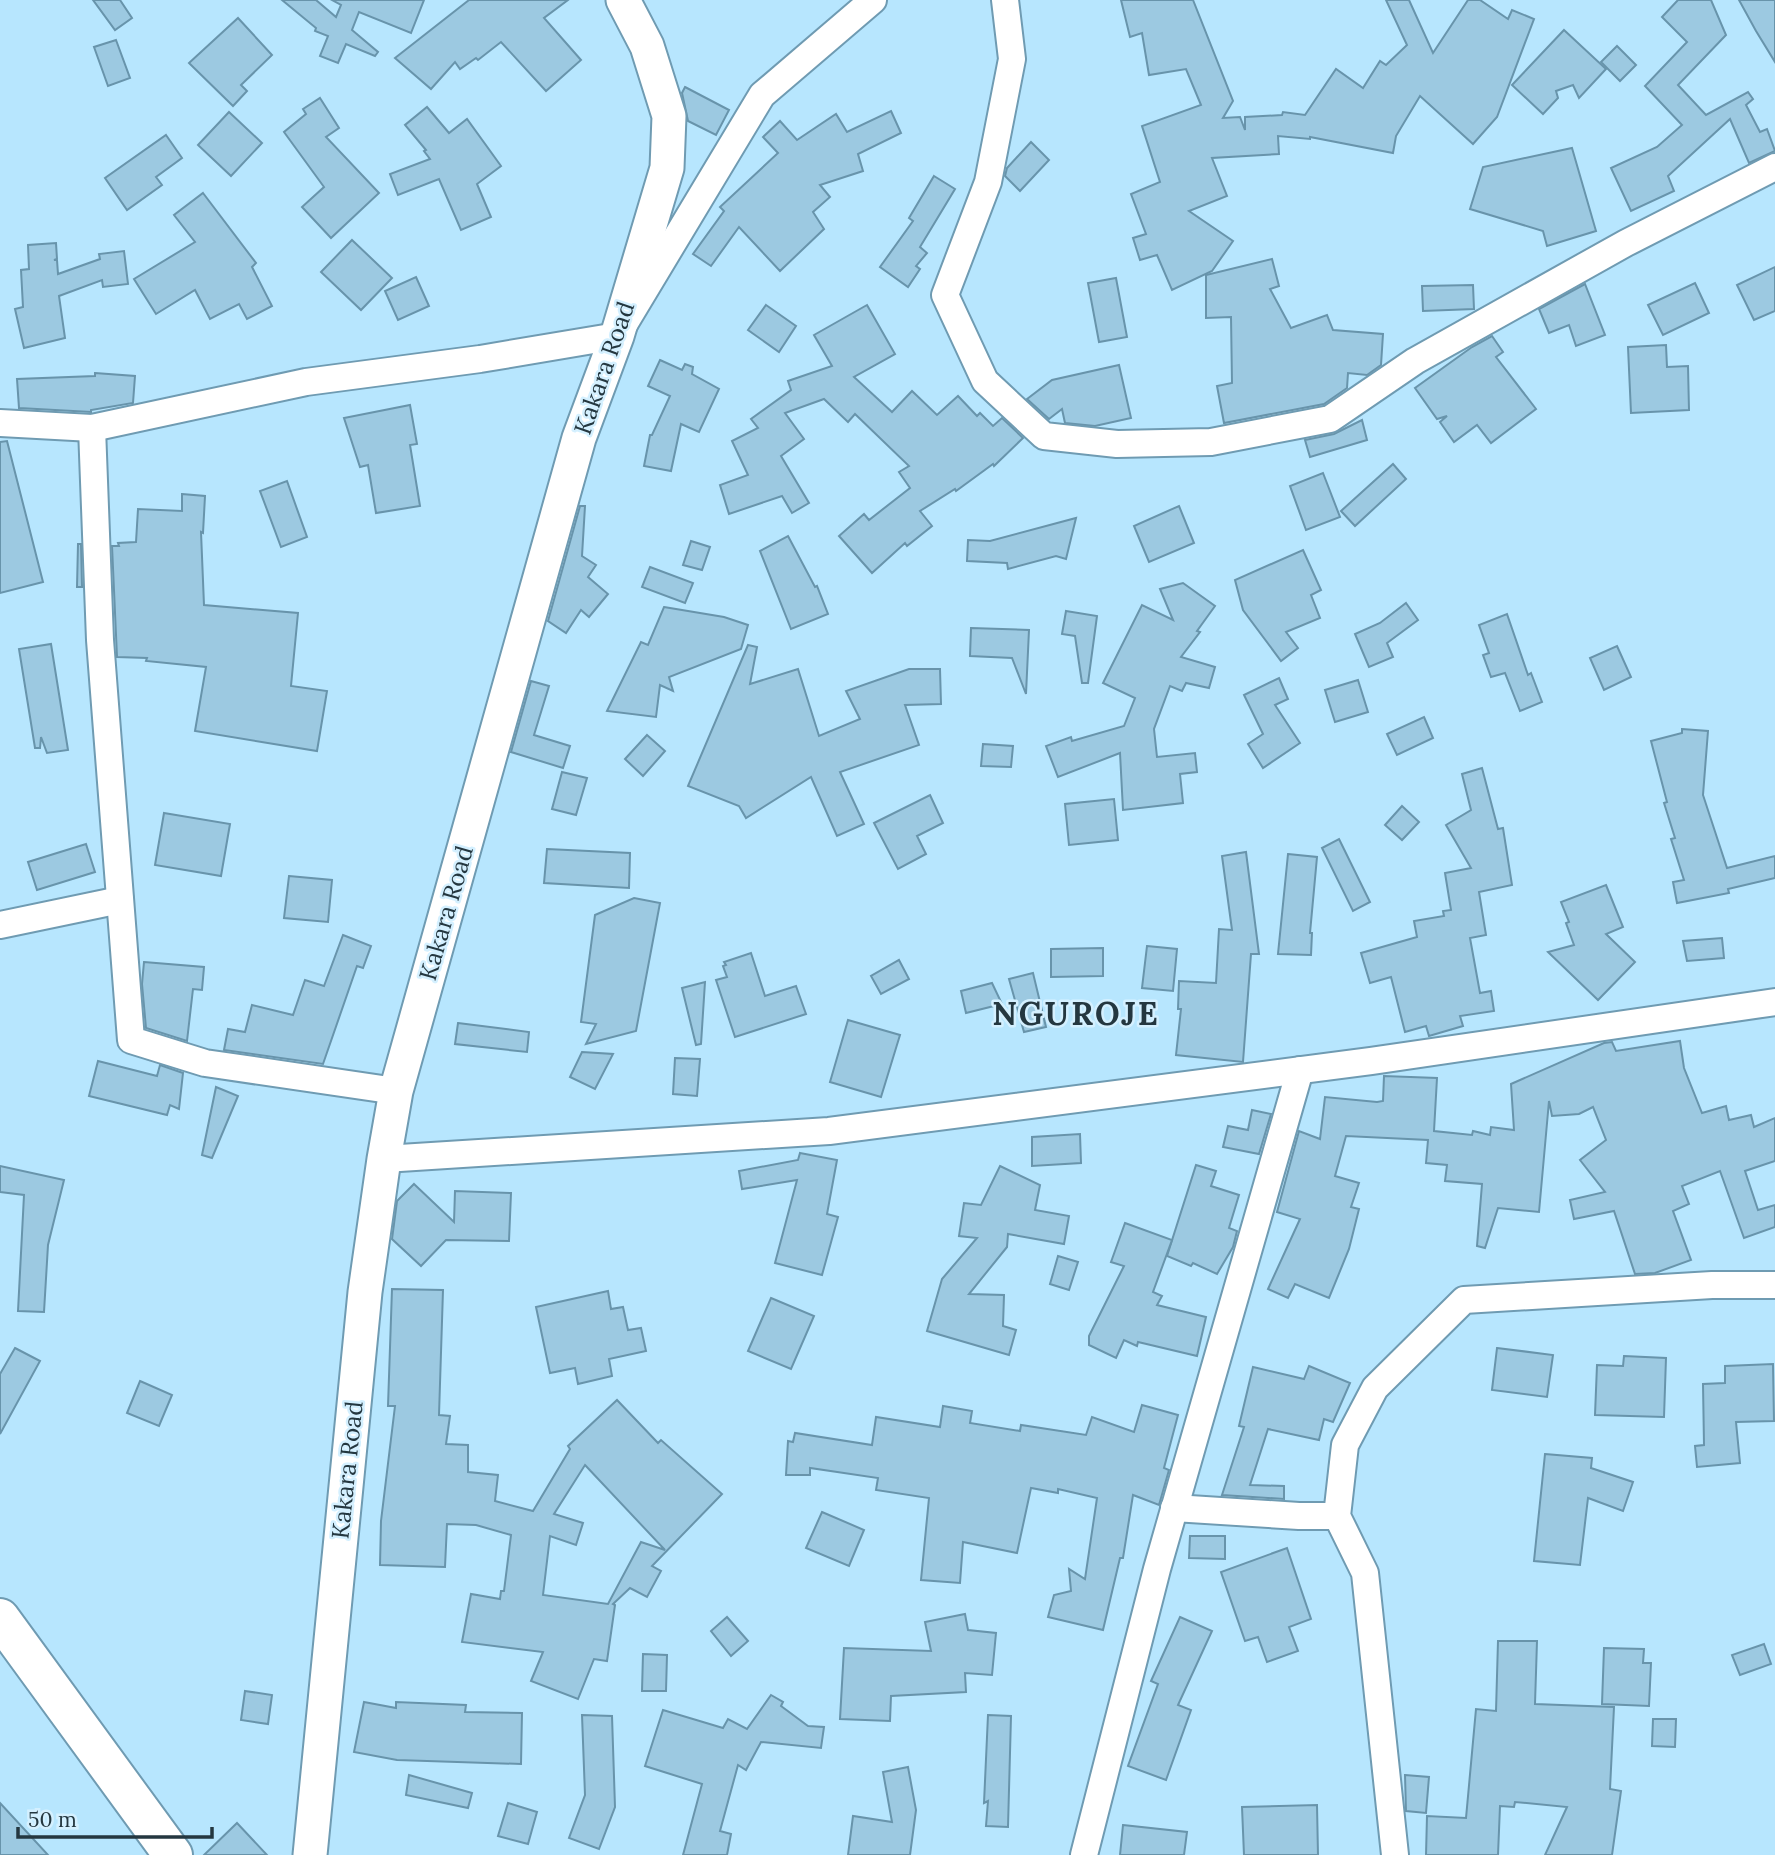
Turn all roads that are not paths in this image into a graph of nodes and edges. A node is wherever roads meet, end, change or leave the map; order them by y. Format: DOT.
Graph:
graph roads {
  1 [pos="623,0"];
  2 [pos="873,0"];
  3 [pos="1004,0"];
  4 [pos="1775,167"];
  5 [pos="617,335"];
  6 [pos="0,423"];
  7 [pos="92,428"];
  8 [pos="120,900"];
  9 [pos="0,925"];
  10 [pos="1775,1002"];
  11 [pos="1300,1070"];
  12 [pos="396,1091"];
  13 [pos="384,1159"];
  14 [pos="1775,1285"];
  15 [pos="1174,1508"];
  16 [pos="1338,1516"];
  17 [pos="0,1618"];
  18 [pos="173,1855"];
  19 [pos="310,1855"];
  20 [pos="1084,1855"];
  21 [pos="1395,1855"];
  1 -- 5 [label="street, Kakara Road"];
  2 -- 5 [label="street"];
  3 -- 4 [label="street"];
  5 -- 7 [label="street"];
  5 -- 12 [label="street, Kakara Road"];
  6 -- 7 [label="street"];
  7 -- 8 [label="street"];
  8 -- 9 [label="street"];
  8 -- 12 [label="street"];
  10 -- 11 [label="street"];
  11 -- 13 [label="street"];
  11 -- 15 [label="street"];
  12 -- 13 [label="street, Kakara Road"];
  13 -- 19 [label="street, Kakara Road"];
  14 -- 16 [label="street"];
  15 -- 16 [label="street"];
  15 -- 20 [label="street"];
  16 -- 21 [label="street"];
  17 -- 18 [label="main road"];
}
